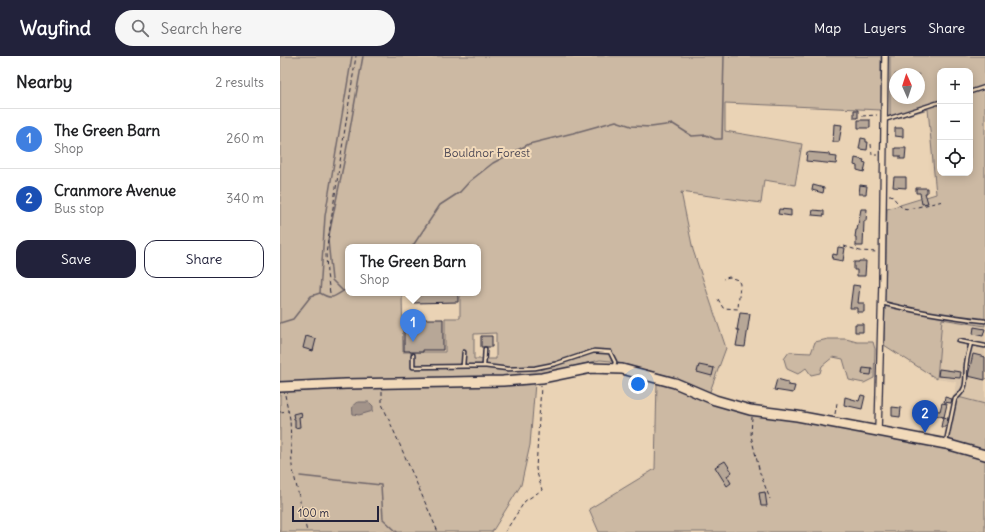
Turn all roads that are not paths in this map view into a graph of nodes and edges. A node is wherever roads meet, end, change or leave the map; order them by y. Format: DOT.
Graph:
graph roads {
  1 [pos="885,56"];
  2 [pos="985,87"];
  3 [pos="973,91"];
  4 [pos="937,103"];
  5 [pos="884,118"];
  6 [pos="881,303"];
  7 [pos="985,321"];
  8 [pos="959,341"];
  9 [pos="971,343"];
  10 [pos="985,346"];
  11 [pos="485,349"];
  12 [pos="464,352"];
  13 [pos="413,355"];
  14 [pos="464,366"];
  15 [pos="484,366"];
  16 [pos="614,369"];
  17 [pos="281,387"];
  18 [pos="878,431"];
  19 [pos="946,444"];
  20 [pos="985,455"];
  1 -- 5 [label="street"];
  2 -- 3 [label="lane"];
  4 -- 5 [label="lane"];
  5 -- 6 [label="street"];
  6 -- 7 [label="lane"];
  6 -- 18 [label="street"];
  8 -- 9 [label="lane"];
  9 -- 10 [label="lane"];
  9 -- 19 [label="lane"];
  11 -- 15 [label="lane"];
  12 -- 14 [label="lane"];
  13 -- 14 [label="lane"];
  14 -- 15 [label="lane"];
  15 -- 16 [label="lane"];
  16 -- 17 [label="main road"];
  16 -- 18 [label="main road"];
  18 -- 19 [label="main road"];
  19 -- 20 [label="main road"];
}
